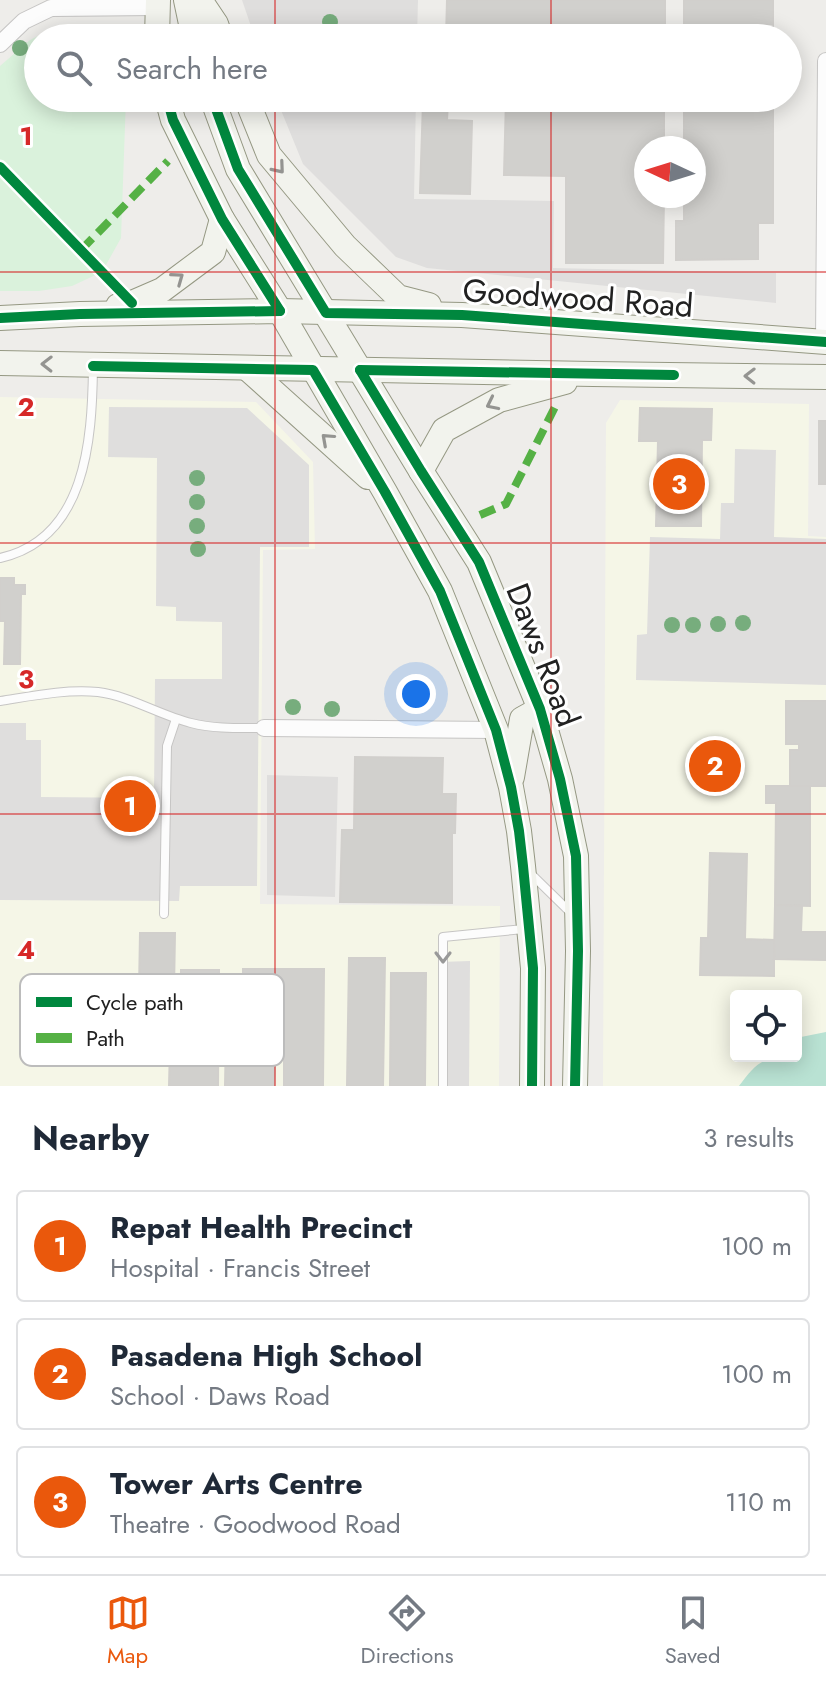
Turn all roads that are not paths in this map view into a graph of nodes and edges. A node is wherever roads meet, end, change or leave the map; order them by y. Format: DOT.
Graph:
graph roads {
  1 [pos="186,0"];
  2 [pos="200,0"];
  3 [pos="158,4"];
  4 [pos="157,24"];
  5 [pos="191,24"];
  6 [pos="216,24"];
  7 [pos="0,44"];
  8 [pos="826,61"];
  9 [pos="171,112"];
  10 [pos="217,112"];
  11 [pos="252,112"];
  12 [pos="222,219"];
  13 [pos="280,311"];
  14 [pos="326,313"];
  15 [pos="80,314"];
  16 [pos="462,315"];
  17 [pos="0,318"];
  18 [pos="825,342"];
  19 [pos="0,363"];
  20 [pos="93,366"];
  21 [pos="248,369"];
  22 [pos="313,370"];
  23 [pos="360,370"];
  24 [pos="593,374"];
  25 [pos="826,377"];
  26 [pos="421,471"];
  27 [pos="385,492"];
  28 [pos="0,558"];
  29 [pos="0,701"];
  30 [pos="540,709"];
  31 [pos="176,719"];
  32 [pos="264,728"];
  33 [pos="496,730"];
  34 [pos="511,787"];
  35 [pos="523,866"];
  36 [pos="164,914"];
  37 [pos="577,919"];
  38 [pos="529,928"];
  39 [pos="443,1086"];
  40 [pos="532,1086"];
  41 [pos="573,1086"];
  1 -- 5 [label="main road"];
  2 -- 6 [label="main road"];
  3 -- 4 [label="main road"];
  3 -- 7 [label="street"];
  8 -- 18 [label="street"];
  9 -- 12 [label="main road"];
  10 -- 14 [label="main road, Daws Road"];
  11 -- 16 [label="main road, one-way"];
  12 -- 13 [label="main road"];
  15 -- 12 [label="main road, one-way"];
  13 -- 14 [label="main road, Goodwood Road"];
  13 -- 15 [label="main road, Goodwood Road"];
  13 -- 22 [label="main road"];
  14 -- 16 [label="main road, Goodwood Road"];
  14 -- 23 [label="main road, Daws Road"];
  15 -- 17 [label="main road, Goodwood Road"];
  16 -- 18 [label="main road, Goodwood Road"];
  20 -- 19 [label="main road, one-way"];
  20 -- 21 [label="main road"];
  20 -- 28 [label="lane"];
  21 -- 22 [label="main road"];
  27 -- 21 [label="main road, one-way"];
  22 -- 23 [label="main road"];
  22 -- 27 [label="main road"];
  23 -- 24 [label="main road"];
  23 -- 26 [label="main road, Daws Road"];
  25 -- 24 [label="main road, one-way"];
  24 -- 26 [label="main road, one-way"];
  26 -- 30 [label="main road, Daws Road"];
  27 -- 33 [label="main road"];
  29 -- 31 [label="lane"];
  30 -- 34 [label="main road"];
  30 -- 37 [label="main road, Daws Road"];
  31 -- 32 [label="lane"];
  31 -- 36 [label="lane"];
  32 -- 33 [label="street"];
  33 -- 34 [label="main road"];
  34 -- 35 [label="main road"];
  35 -- 37 [label="lane"];
  35 -- 38 [label="main road"];
  37 -- 41 [label="main road, Daws Road"];
  38 -- 39 [label="lane, one-way"];
  38 -- 40 [label="main road"];
}
